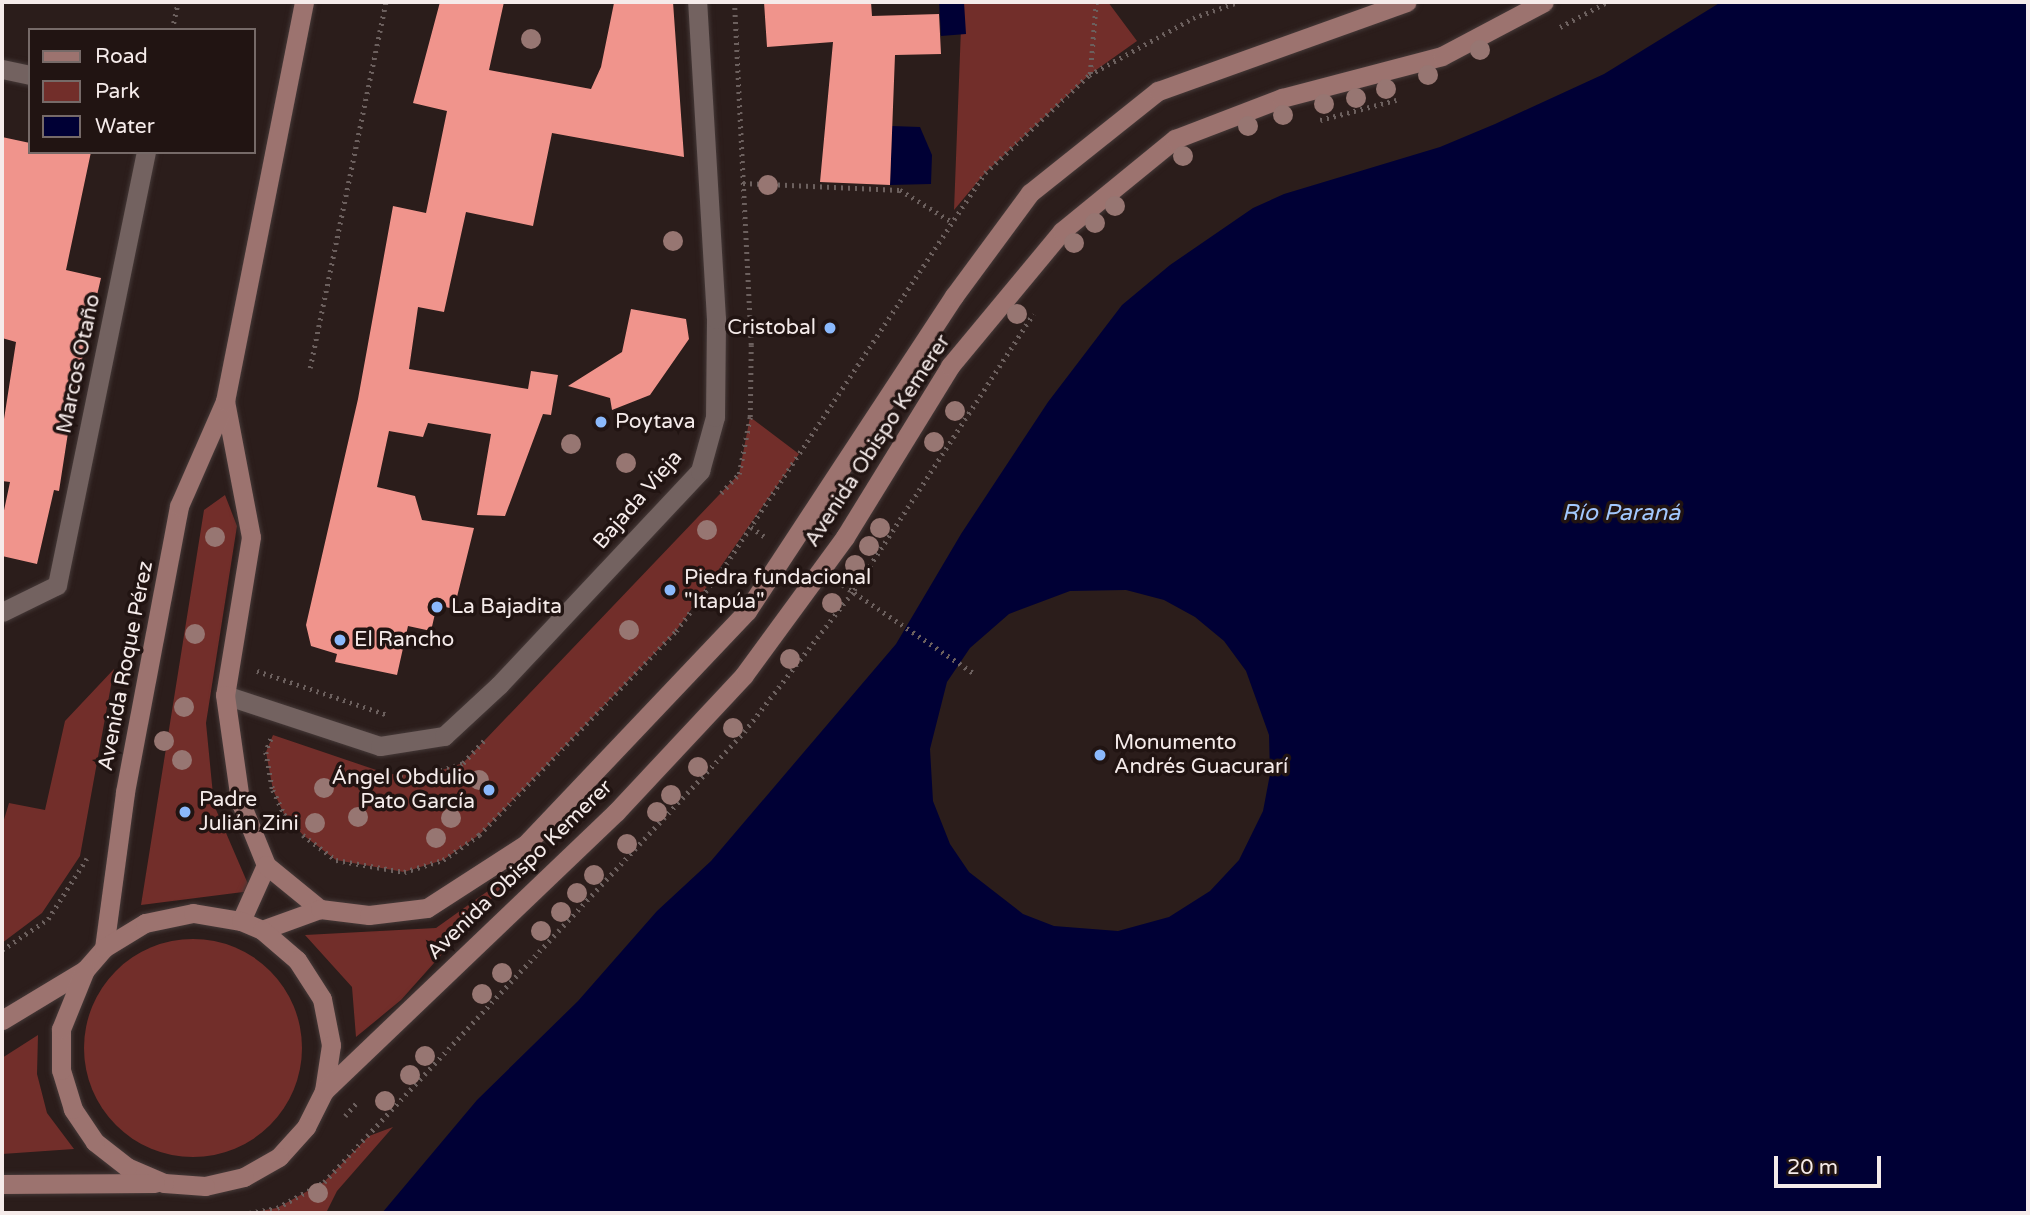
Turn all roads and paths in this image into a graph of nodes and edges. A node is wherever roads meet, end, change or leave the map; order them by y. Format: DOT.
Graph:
graph roads {
  1 [pos="178,2"];
  2 [pos="304,2"];
  3 [pos="386,2"];
  4 [pos="697,2"];
  5 [pos="734,2"];
  6 [pos="1096,2"];
  7 [pos="1407,2"];
  8 [pos="1544,2"];
  9 [pos="1606,2"];
  10 [pos="172,28"];
  11 [pos="1555,30"];
  12 [pos="2,69"];
  13 [pos="28,75"];
  14 [pos="1090,75"];
  15 [pos="1404,96"];
  16 [pos="1316,120"];
  17 [pos="146,154"];
  18 [pos="743,183"];
  19 [pos="952,222"];
  20 [pos="1036,308"];
  21 [pos="310,368"];
  22 [pos="225,401"];
  23 [pos="750,417"];
  24 [pos="799,454"];
  25 [pos="2,612"];
  26 [pos="903,622"];
  27 [pos="234,664"];
  28 [pos="975,674"];
  29 [pos="225,695"];
  30 [pos="391,716"];
  31 [pos="273,790"];
  32 [pos="89,846"];
  33 [pos="266,865"];
  34 [pos="320,909"];
  35 [pos="241,921"];
  36 [pos="262,930"];
  37 [pos="104,948"];
  38 [pos="2,950"];
  39 [pos="85,970"];
  40 [pos="7,1015"];
  41 [pos="324,1091"];
  42 [pos="164,1182"];
  43 [pos="2,1184"];
  44 [pos="249,1213"];
  1 -- 10 [label="path"];
  2 -- 22 [label="main road, Avenida Roque Pérez"];
  3 -- 21 [label="path"];
  4 -- 29 [label="street, Bajada Vieja"];
  5 -- 18 [label="path"];
  6 -- 14 [label="path"];
  7 -- 34 [label="main road, Avenida Obispo Kemerer"];
  8 -- 41 [label="main road, Avenida Obispo Kemerer"];
  9 -- 11 [label="path"];
  12 -- 13 [label="street"];
  15 -- 16 [label="path"];
  17 -- 25 [label="street, Marcos Otaño"];
  18 -- 19 [label="path"];
  18 -- 23 [label="path"];
  20 -- 44 [label="path"];
  22 -- 27 [label="main road, Avenida Roque Pérez"];
  22 -- 37 [label="main road, Avenida Roque Pérez"];
  24 -- 31 [label="path"];
  26 -- 28 [label="path"];
  27 -- 29 [label="main road, Avenida Roque Pérez"];
  27 -- 30 [label="path"];
  29 -- 33 [label="main road, Avenida Roque Pérez"];
  32 -- 38 [label="path"];
  33 -- 34 [label="main road"];
  33 -- 35 [label="main road"];
  34 -- 36 [label="main road, Avenida Obispo Kemerer"];
  35 -- 36 [label="main road, Avenida Obispo Kemerer"];
  35 -- 37 [label="main road, Avenida Obispo Kemerer"];
  36 -- 41 [label="main road, Avenida Obispo Kemerer"];
  37 -- 39 [label="main road"];
  39 -- 40 [label="main road"];
  39 -- 42 [label="main road, Avenida Obispo Kemerer"];
  41 -- 42 [label="main road, Avenida Obispo Kemerer"];
  42 -- 43 [label="main road"];
}
